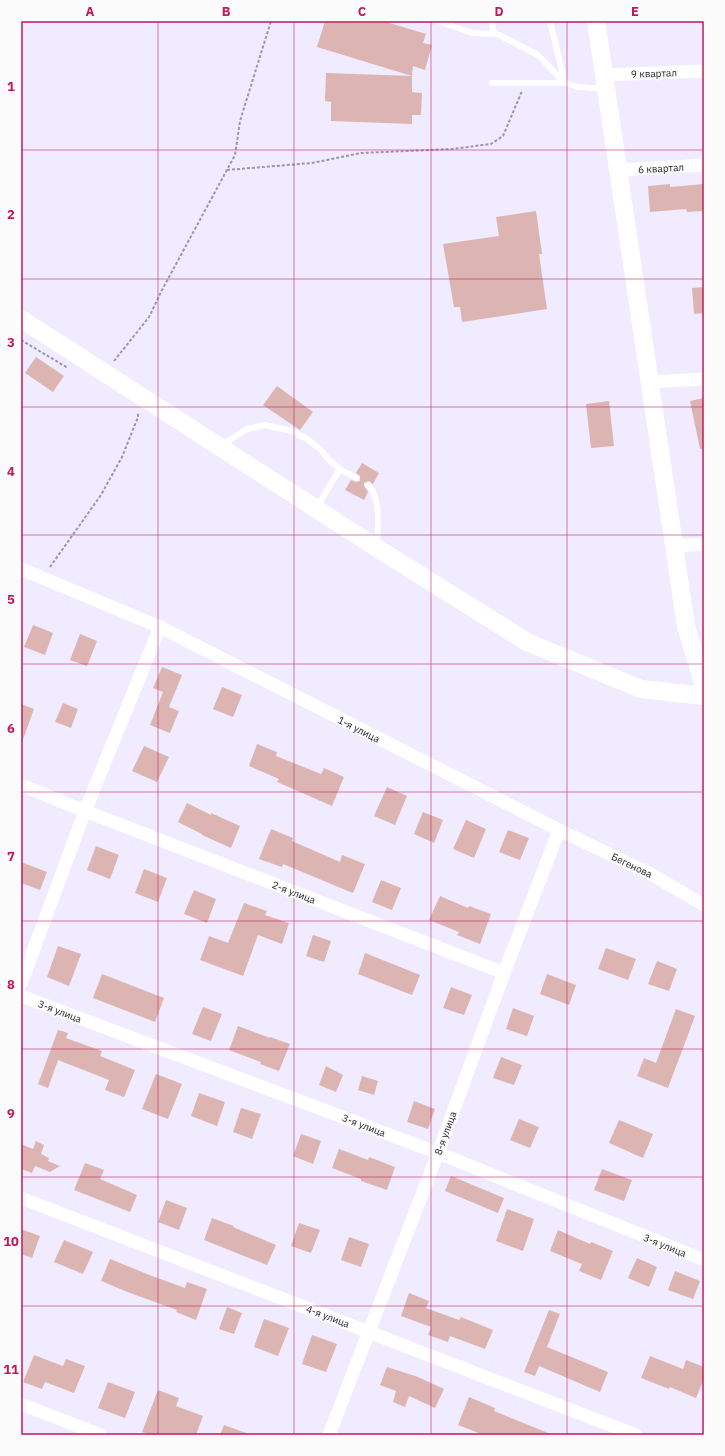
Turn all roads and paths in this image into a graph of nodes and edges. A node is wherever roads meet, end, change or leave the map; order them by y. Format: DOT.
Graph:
graph roads {
  1 [pos="270,21"];
  2 [pos="438,21"];
  3 [pos="492,21"];
  4 [pos="550,21"];
  5 [pos="596,21"];
  6 [pos="496,34"];
  7 [pos="704,71"];
  8 [pos="605,82"];
  9 [pos="492,83"];
  10 [pos="525,83"];
  11 [pos="565,83"];
  12 [pos="704,165"];
  13 [pos="227,170"];
  14 [pos="618,170"];
  15 [pos="21,319"];
  16 [pos="21,340"];
  17 [pos="73,371"];
  18 [pos="106,374"];
  19 [pos="704,379"];
  20 [pos="650,382"];
  21 [pos="138,410"];
  22 [pos="219,446"];
  23 [pos="340,470"];
  24 [pos="356,478"];
  25 [pos="368,485"];
  26 [pos="316,509"];
  27 [pos="704,544"];
  28 [pos="674,546"];
  29 [pos="376,548"];
  30 [pos="21,569"];
  31 [pos="42,578"];
  32 [pos="160,627"];
  33 [pos="704,686"];
  34 [pos="704,696"];
  35 [pos="21,785"];
  36 [pos="85,812"];
  37 [pos="559,830"];
  38 [pos="704,905"];
  39 [pos="504,973"];
  40 [pos="21,984"];
  41 [pos="21,996"];
  42 [pos="438,1153"];
  43 [pos="21,1198"];
  44 [pos="704,1260"];
  45 [pos="369,1332"];
  46 [pos="21,1404"];
  47 [pos="101,1435"];
  48 [pos="329,1435"];
  49 [pos="636,1435"];
  1 -- 13 [label="path"];
  2 -- 6 [label="lane"];
  3 -- 6 [label="lane"];
  4 -- 11 [label="lane"];
  5 -- 8 [label="main road"];
  6 -- 11 [label="lane"];
  7 -- 8 [label="street, 9 квартал"];
  8 -- 11 [label="lane"];
  8 -- 14 [label="main road"];
  9 -- 10 [label="lane"];
  10 -- 11 [label="lane"];
  10 -- 13 [label="path"];
  12 -- 14 [label="street, 6 квартал"];
  13 -- 18 [label="path"];
  14 -- 20 [label="main road"];
  15 -- 18 [label="main road"];
  16 -- 17 [label="path"];
  18 -- 22 [label="main road"];
  19 -- 20 [label="street"];
  20 -- 28 [label="main road"];
  21 -- 31 [label="path"];
  22 -- 23 [label="lane"];
  22 -- 26 [label="main road"];
  23 -- 24 [label="lane"];
  23 -- 26 [label="lane"];
  25 -- 29 [label="lane"];
  26 -- 29 [label="main road"];
  27 -- 28 [label="street"];
  28 -- 33 [label="main road"];
  29 -- 34 [label="main road"];
  30 -- 31 [label="street, 1-я улица"];
  31 -- 32 [label="street, 1-я улица"];
  32 -- 36 [label="street"];
  32 -- 37 [label="street, 1-я улица"];
  35 -- 36 [label="street, 2-я улица"];
  36 -- 39 [label="street, 2-я улица"];
  36 -- 40 [label="street"];
  37 -- 38 [label="street, Бегенова"];
  37 -- 39 [label="street, 8-я улица"];
  39 -- 42 [label="street, 8-я улица"];
  41 -- 42 [label="street, 3-я улица"];
  42 -- 44 [label="street, 3-я улица"];
  42 -- 45 [label="street, 8-я улица"];
  43 -- 45 [label="street, 4-я улица"];
  45 -- 48 [label="street, 8-я улица"];
  45 -- 49 [label="street, 4-я улица"];
  46 -- 47 [label="street"];
}
